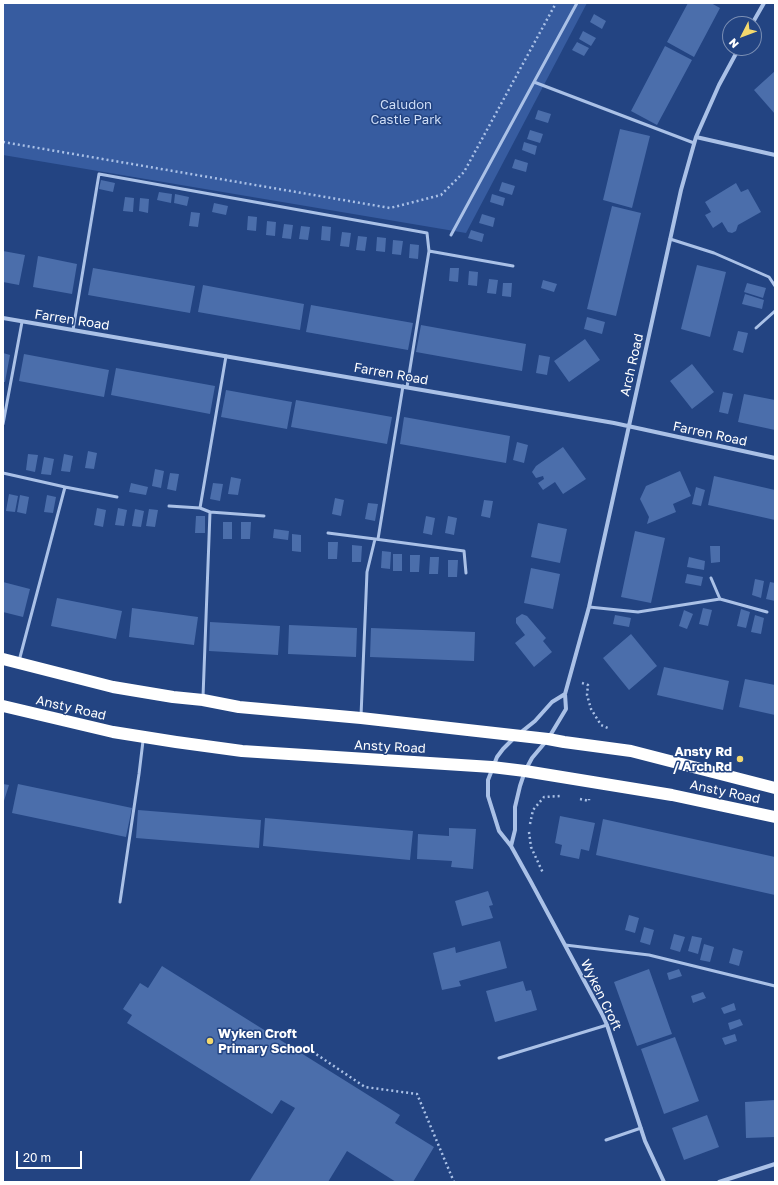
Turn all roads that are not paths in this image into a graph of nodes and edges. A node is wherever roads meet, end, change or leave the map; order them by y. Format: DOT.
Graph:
graph roads {
  1 [pos="577,3"];
  2 [pos="764,3"];
  3 [pos="757,16"];
  4 [pos="735,56"];
  5 [pos="534,82"];
  6 [pos="696,136"];
  7 [pos="694,143"];
  8 [pos="775,155"];
  9 [pos="451,235"];
  10 [pos="670,239"];
  11 [pos="428,251"];
  12 [pos="513,266"];
  13 [pos="775,286"];
  14 [pos="775,311"];
  15 [pos="3,318"];
  16 [pos="22,322"];
  17 [pos="756,328"];
  18 [pos="73,330"];
  19 [pos="226,356"];
  20 [pos="405,387"];
  21 [pos="3,424"];
  22 [pos="629,426"];
  23 [pos="775,458"];
  24 [pos="3,473"];
  25 [pos="65,487"];
  26 [pos="117,497"];
  27 [pos="169,506"];
  28 [pos="200,508"];
  29 [pos="210,512"];
  30 [pos="264,516"];
  31 [pos="328,533"];
  32 [pos="376,539"];
  33 [pos="466,573"];
  34 [pos="711,578"];
  35 [pos="720,598"];
  36 [pos="589,607"];
  37 [pos="767,612"];
  38 [pos="3,659"];
  39 [pos="19,663"];
  40 [pos="565,694"];
  41 [pos="203,700"];
  42 [pos="3,706"];
  43 [pos="361,718"];
  44 [pos="517,736"];
  45 [pos="143,737"];
  46 [pos="548,739"];
  47 [pos="492,767"];
  48 [pos="525,771"];
  49 [pos="775,788"];
  50 [pos="775,817"];
  51 [pos="511,846"];
  52 [pos="120,902"];
  53 [pos="565,945"];
  54 [pos="775,986"];
  55 [pos="607,1025"];
  56 [pos="499,1058"];
  57 [pos="641,1128"];
  58 [pos="606,1140"];
  59 [pos="775,1164"];
  60 [pos="664,1182"];
  61 [pos="719,1182"];
  1 -- 5 [label="lane"];
  2 -- 3 [label="street"];
  4 -- 6 [label="street, Arch Road"];
  5 -- 7 [label="lane"];
  5 -- 9 [label="lane"];
  6 -- 7 [label="street, Arch Road"];
  6 -- 8 [label="street"];
  7 -- 10 [label="street, Arch Road"];
  10 -- 13 [label="lane"];
  10 -- 22 [label="street, Arch Road"];
  11 -- 12 [label="lane"];
  11 -- 18 [label="lane"];
  11 -- 20 [label="lane"];
  14 -- 17 [label="lane"];
  15 -- 16 [label="street, Farren Road"];
  16 -- 18 [label="street, Farren Road"];
  16 -- 21 [label="lane"];
  18 -- 19 [label="street, Farren Road"];
  19 -- 20 [label="street, Farren Road"];
  19 -- 28 [label="lane"];
  20 -- 22 [label="street, Farren Road"];
  20 -- 32 [label="lane"];
  22 -- 23 [label="street, Farren Road"];
  22 -- 36 [label="street, Arch Road"];
  24 -- 25 [label="lane"];
  25 -- 26 [label="lane"];
  25 -- 39 [label="lane"];
  27 -- 28 [label="lane"];
  28 -- 29 [label="lane"];
  29 -- 30 [label="lane"];
  29 -- 41 [label="lane"];
  31 -- 32 [label="lane"];
  32 -- 33 [label="lane"];
  32 -- 43 [label="lane"];
  34 -- 35 [label="lane"];
  35 -- 36 [label="lane"];
  35 -- 37 [label="lane"];
  36 -- 40 [label="street, Arch Road"];
  38 -- 39 [label="highway, Ansty Road"];
  39 -- 41 [label="highway, Ansty Road"];
  40 -- 44 [label="street"];
  40 -- 46 [label="street"];
  41 -- 43 [label="highway, Ansty Road"];
  42 -- 45 [label="highway, Ansty Road"];
  43 -- 44 [label="highway, Ansty Road"];
  44 -- 46 [label="highway, Ansty Road"];
  44 -- 47 [label="street, Wyken Croft"];
  45 -- 47 [label="highway, Ansty Road"];
  45 -- 52 [label="lane"];
  46 -- 48 [label="street"];
  46 -- 49 [label="highway, Ansty Road"];
  47 -- 48 [label="highway, Ansty Road"];
  47 -- 51 [label="street, Wyken Croft"];
  48 -- 50 [label="highway, Ansty Road"];
  48 -- 51 [label="street"];
  51 -- 53 [label="street, Wyken Croft"];
  53 -- 54 [label="lane"];
  53 -- 55 [label="street, Wyken Croft"];
  55 -- 56 [label="lane"];
  55 -- 57 [label="street, Wyken Croft"];
  57 -- 58 [label="lane"];
  57 -- 60 [label="street, Wyken Croft"];
  59 -- 61 [label="street"];
}
